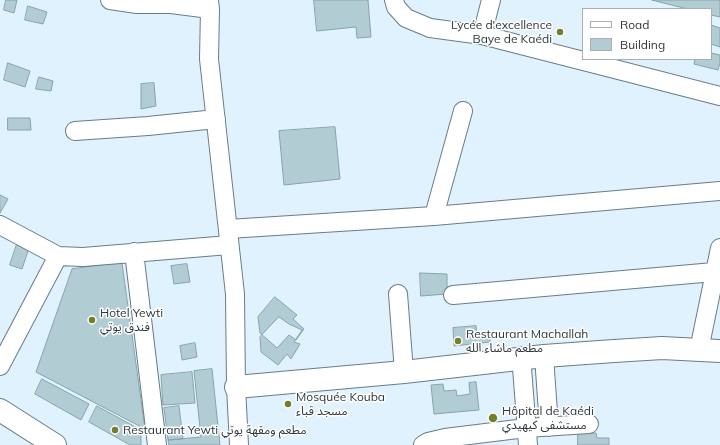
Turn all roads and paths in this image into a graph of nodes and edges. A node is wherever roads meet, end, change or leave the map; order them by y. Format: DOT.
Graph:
graph roads {
  1 [pos="110,0"];
  2 [pos="394,0"];
  3 [pos="491,0"];
  4 [pos="210,4"];
  5 [pos="482,35"];
  6 [pos="720,96"];
  7 [pos="463,111"];
  8 [pos="216,119"];
  9 [pos="74,131"];
  10 [pos="720,192"];
  11 [pos="434,216"];
  12 [pos="0,225"];
  13 [pos="228,237"];
  14 [pos="720,248"];
  15 [pos="134,252"];
  16 [pos="58,256"];
  17 [pos="714,272"];
  18 [pos="398,294"];
  19 [pos="453,294"];
  20 [pos="699,350"];
  21 [pos="720,351"];
  22 [pos="544,356"];
  23 [pos="521,359"];
  24 [pos="0,366"];
  25 [pos="404,372"];
  26 [pos="236,387"];
  27 [pos="0,410"];
  28 [pos="589,424"];
  29 [pos="549,427"];
  30 [pos="527,437"];
  31 [pos="55,445"];
  32 [pos="157,445"];
  33 [pos="239,445"];
  34 [pos="423,445"];
  1 -- 4 [label="street"];
  2 -- 5 [label="street"];
  3 -- 5 [label="street"];
  4 -- 8 [label="street"];
  5 -- 6 [label="street"];
  7 -- 11 [label="street"];
  8 -- 9 [label="street"];
  8 -- 13 [label="street"];
  10 -- 11 [label="street"];
  11 -- 13 [label="street"];
  12 -- 16 [label="street"];
  13 -- 15 [label="street"];
  13 -- 26 [label="street"];
  14 -- 17 [label="street"];
  15 -- 16 [label="street"];
  15 -- 32 [label="street"];
  16 -- 24 [label="street"];
  17 -- 19 [label="street"];
  17 -- 20 [label="street"];
  18 -- 25 [label="street"];
  20 -- 21 [label="main road"];
  20 -- 22 [label="main road"];
  22 -- 23 [label="main road"];
  22 -- 29 [label="street"];
  23 -- 25 [label="main road"];
  23 -- 30 [label="street"];
  25 -- 26 [label="main road"];
  26 -- 33 [label="street"];
  27 -- 31 [label="main road"];
  28 -- 29 [label="street"];
  29 -- 30 [label="street"];
  30 -- 34 [label="street"];
}
